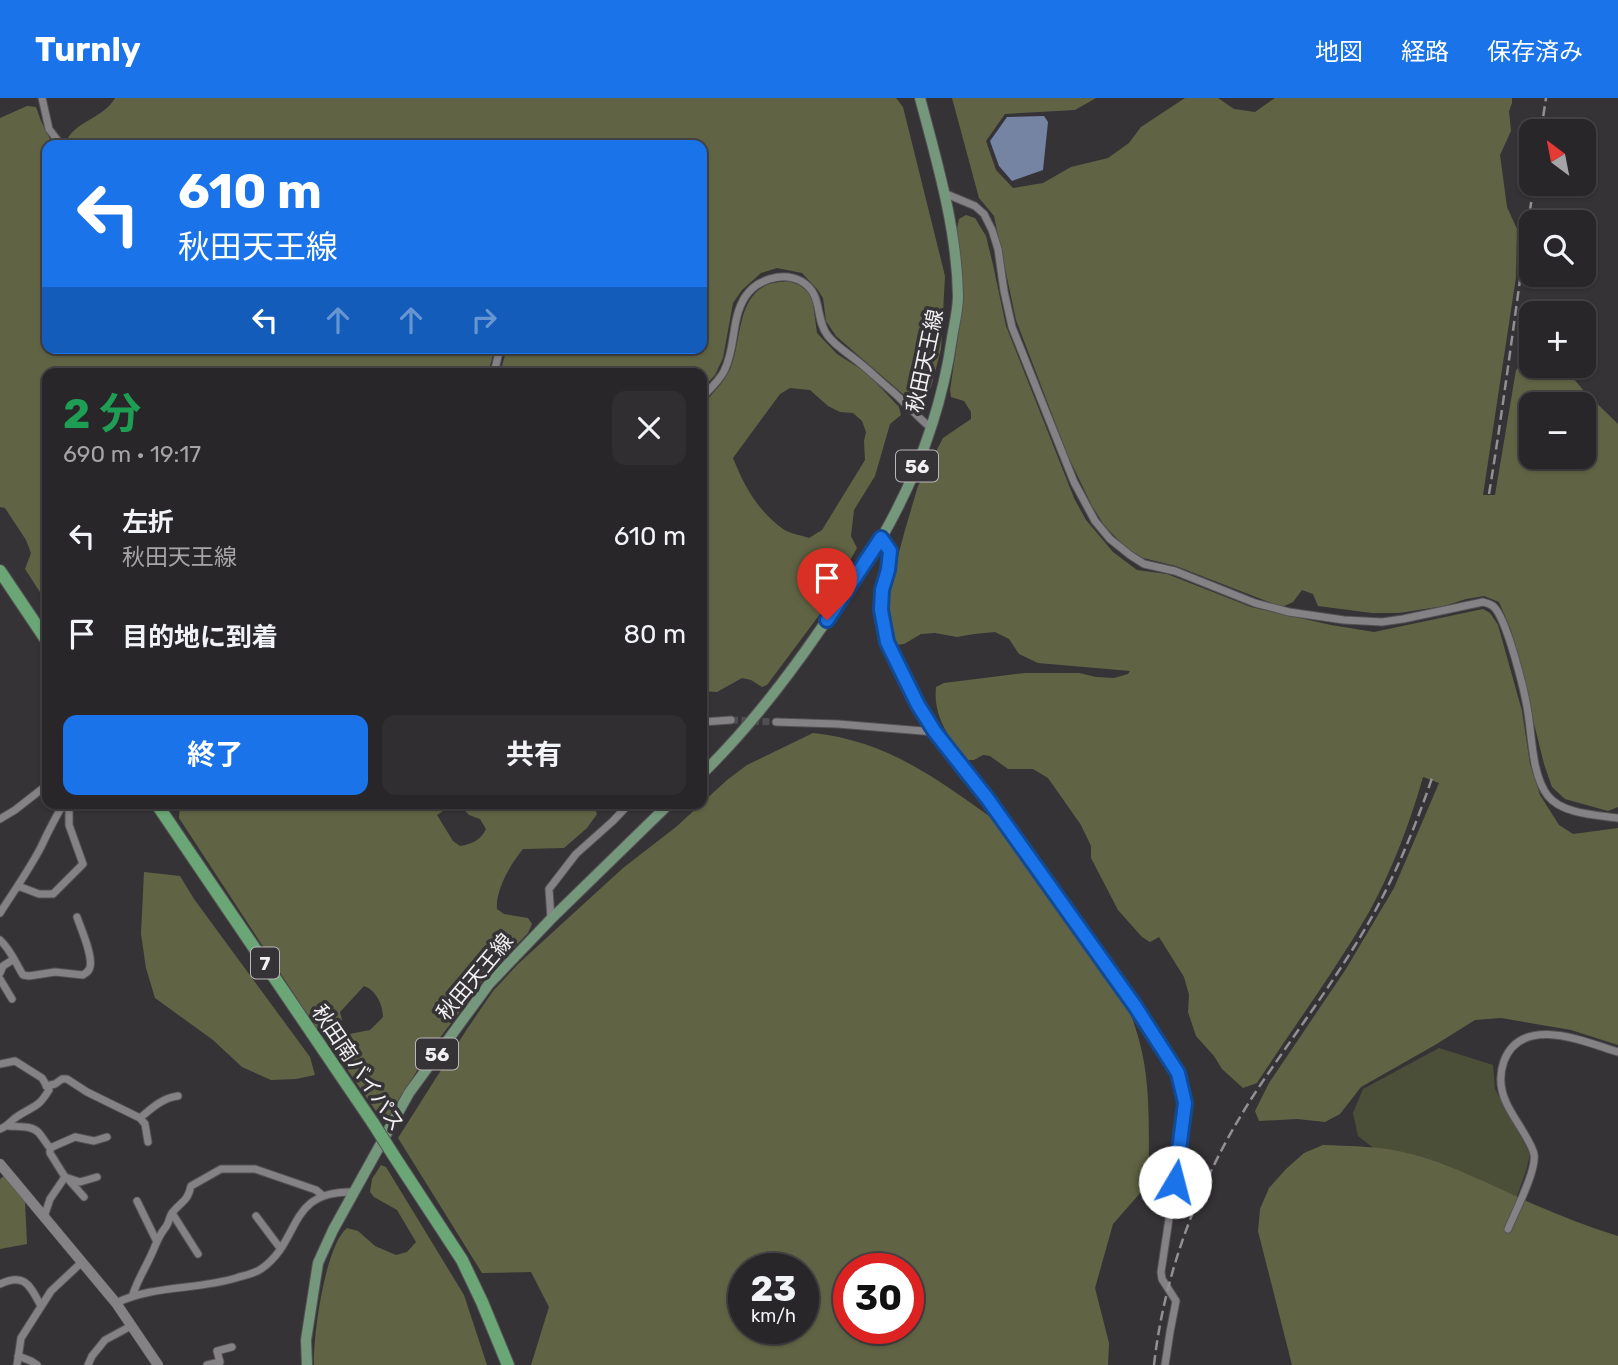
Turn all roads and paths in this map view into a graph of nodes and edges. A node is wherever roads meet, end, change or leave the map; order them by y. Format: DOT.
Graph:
graph roads {
  1 [pos="42,98"];
  2 [pos="920,98"];
  3 [pos="57,140"];
  4 [pos="944,193"];
  5 [pos="707,391"];
  6 [pos="931,428"];
  7 [pos="881,538"];
  8 [pos="0,571"];
  9 [pos="42,634"];
  10 [pos="731,720"];
  11 [pos="707,722"];
  12 [pos="776,722"];
  13 [pos="935,732"];
  14 [pos="707,769"];
  15 [pos="42,789"];
  16 [pos="62,809"];
  17 [pos="67,809"];
  18 [pos="160,809"];
  19 [pos="624,809"];
  20 [pos="664,809"];
  21 [pos="1618,818"];
  22 [pos="0,819"];
  23 [pos="18,887"];
  24 [pos="0,913"];
  25 [pos="77,918"];
  26 [pos="551,919"];
  27 [pos="0,940"];
  28 [pos="14,959"];
  29 [pos="0,973"];
  30 [pos="0,979"];
  31 [pos="12,999"];
  32 [pos="1618,1052"];
  33 [pos="0,1064"];
  34 [pos="46,1086"];
  35 [pos="178,1096"];
  36 [pos="140,1118"];
  37 [pos="8,1126"];
  38 [pos="0,1129"];
  39 [pos="107,1137"];
  40 [pos="148,1142"];
  41 [pos="50,1147"];
  42 [pos="0,1164"];
  43 [pos="66,1177"];
  44 [pos="97,1177"];
  45 [pos="354,1192"];
  46 [pos="322,1195"];
  47 [pos="84,1197"];
  48 [pos="137,1201"];
  49 [pos="172,1213"];
  50 [pos="256,1216"];
  51 [pos="44,1217"];
  52 [pos="1508,1229"];
  53 [pos="156,1240"];
  54 [pos="280,1248"];
  55 [pos="198,1254"];
  56 [pos="82,1262"];
  57 [pos="0,1284"];
  58 [pos="133,1294"];
  59 [pos="116,1303"];
  60 [pos="41,1306"];
  61 [pos="131,1326"];
  62 [pos="232,1347"];
  63 [pos="18,1356"];
  64 [pos="16,1365"];
  65 [pos="37,1365"];
  66 [pos="88,1365"];
  67 [pos="158,1365"];
  68 [pos="207,1365"];
  69 [pos="307,1365"];
  70 [pos="508,1365"];
  71 [pos="1166,1365"];
  1 -- 3 [label="street"];
  2 -- 4 [label="main road, 秋田天王線 / 56"];
  4 -- 6 [label="main road, 秋田天王線 / 56"];
  4 -- 21 [label="street"];
  5 -- 6 [label="street"];
  6 -- 7 [label="main road, 秋田天王線 / 56"];
  7 -- 13 [label="street"];
  7 -- 14 [label="main road, 秋田天王線 / 56"];
  8 -- 9 [label="highway"];
  10 -- 11 [label="street"];
  12 -- 13 [label="street"];
  13 -- 71 [label="street"];
  15 -- 22 [label="street"];
  16 -- 23 [label="street"];
  17 -- 23 [label="street"];
  18 -- 70 [label="highway, 秋田南バイパス / 7, bridge"];
  19 -- 26 [label="street"];
  20 -- 26 [label="main road, 秋田天王線 / 56"];
  23 -- 24 [label="street"];
  25 -- 28 [label="street"];
  26 -- 45 [label="main road, 秋田天王線 / 56"];
  27 -- 28 [label="street"];
  28 -- 29 [label="street"];
  30 -- 31 [label="street"];
  32 -- 52 [label="street"];
  33 -- 34 [label="street"];
  34 -- 36 [label="street"];
  34 -- 37 [label="street"];
  35 -- 36 [label="street"];
  36 -- 40 [label="street"];
  37 -- 38 [label="street"];
  37 -- 41 [label="street"];
  39 -- 41 [label="street"];
  41 -- 43 [label="street"];
  42 -- 51 [label="street"];
  43 -- 44 [label="street"];
  43 -- 47 [label="street"];
  43 -- 51 [label="street"];
  45 -- 46 [label="street"];
  45 -- 69 [label="main road, 秋田天王線 / 56"];
  46 -- 49 [label="street"];
  46 -- 54 [label="street"];
  48 -- 53 [label="street"];
  49 -- 53 [label="street"];
  49 -- 55 [label="street"];
  50 -- 54 [label="street"];
  51 -- 56 [label="street"];
  53 -- 58 [label="street"];
  54 -- 58 [label="street"];
  56 -- 59 [label="street"];
  56 -- 60 [label="street"];
  57 -- 60 [label="street"];
  58 -- 59 [label="street"];
  59 -- 61 [label="street"];
  60 -- 63 [label="street"];
  61 -- 66 [label="street"];
  61 -- 67 [label="street"];
  62 -- 68 [label="street"];
  63 -- 64 [label="street"];
  63 -- 65 [label="street"];
}
